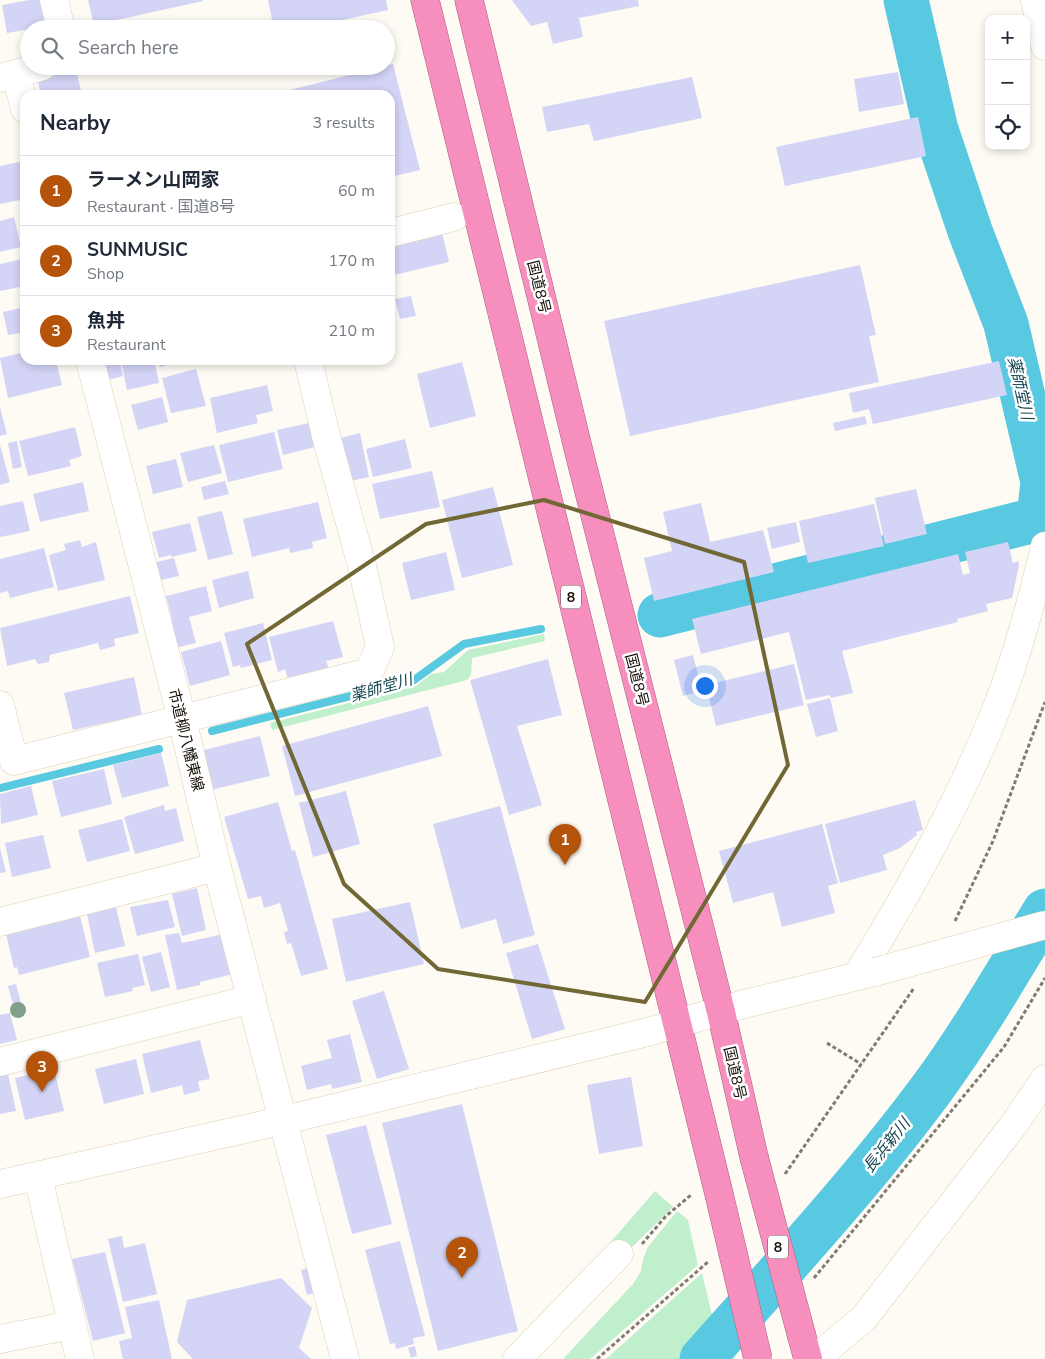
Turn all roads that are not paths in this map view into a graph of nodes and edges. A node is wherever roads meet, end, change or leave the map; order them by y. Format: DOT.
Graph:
graph roads {
  1 [pos="54,0"];
  2 [pos="425,0"];
  3 [pos="468,0"];
  4 [pos="1035,0"];
  5 [pos="59,20"];
  6 [pos="1045,46"];
  7 [pos="8,76"];
  8 [pos="20,99"];
  9 [pos="454,216"];
  10 [pos="395,232"];
  11 [pos="91,365"];
  12 [pos="309,365"];
  13 [pos="1045,546"];
  14 [pos="0,705"];
  15 [pos="182,719"];
  16 [pos="7,763"];
  17 [pos="217,867"];
  18 [pos="0,922"];
  19 [pos="1045,925"];
  20 [pos="866,974"];
  21 [pos="252,999"];
  22 [pos="720,1012"];
  23 [pos="677,1024"];
  24 [pos="0,1062"];
  25 [pos="1045,1079"];
  26 [pos="284,1120"];
  27 [pos="38,1177"];
  28 [pos="0,1184"];
  29 [pos="619,1254"];
  30 [pos="72,1325"];
  31 [pos="0,1339"];
  32 [pos="808,1352"];
  33 [pos="80,1359"];
  34 [pos="345,1359"];
  35 [pos="517,1359"];
  36 [pos="758,1359"];
  1 -- 5 [label="street"];
  2 -- 23 [label="highway, 8"];
  3 -- 22 [label="highway, 国道8号 / 8"];
  4 -- 6 [label="street"];
  7 -- 8 [label="street"];
  9 -- 10 [label="street"];
  11 -- 15 [label="street, 市道柳八幡東線"];
  12 -- 15 [label="street"];
  13 -- 20 [label="street"];
  14 -- 16 [label="street"];
  15 -- 16 [label="street"];
  15 -- 17 [label="street, 市道柳八幡東線"];
  17 -- 18 [label="street"];
  17 -- 21 [label="street, 市道柳八幡東線"];
  19 -- 20 [label="street, bridge"];
  20 -- 22 [label="street"];
  21 -- 24 [label="street"];
  21 -- 26 [label="street, 市道柳八幡東線"];
  22 -- 23 [label="street"];
  22 -- 32 [label="highway, 国道8号 / 8, bridge"];
  23 -- 26 [label="street"];
  23 -- 36 [label="highway, 8, bridge"];
  25 -- 32 [label="street"];
  26 -- 27 [label="street"];
  26 -- 34 [label="street, 市道柳八幡東線"];
  27 -- 28 [label="street"];
  27 -- 30 [label="street"];
  29 -- 35 [label="street"];
  30 -- 31 [label="street"];
  30 -- 33 [label="street"];
}
